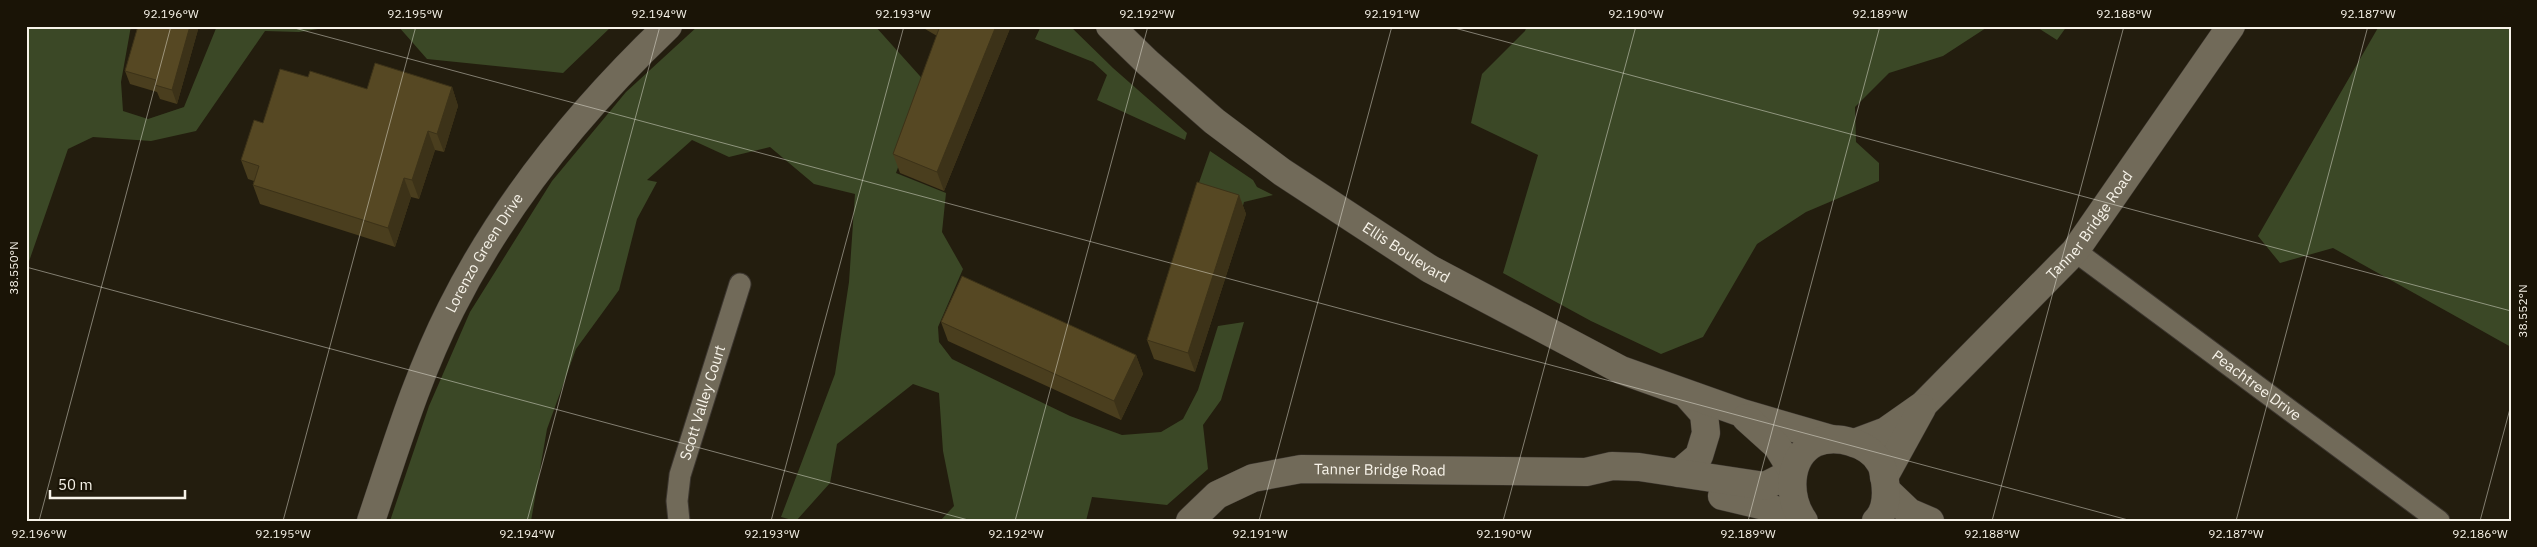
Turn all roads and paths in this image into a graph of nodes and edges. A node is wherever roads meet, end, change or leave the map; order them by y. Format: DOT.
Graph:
graph roads {
  1 [pos="668,26"];
  2 [pos="1110,26"];
  3 [pos="2231,26"];
  4 [pos="2075,251"];
  5 [pos="740,284"];
  6 [pos="1688,396"];
  7 [pos="1923,405"];
  8 [pos="1742,413"];
  9 [pos="1842,441"];
  10 [pos="1586,472"];
  11 [pos="1793,472"];
  12 [pos="1678,473"];
  13 [pos="1885,484"];
  14 [pos="1803,520"];
  15 [pos="371,521"];
  16 [pos="679,521"];
  17 [pos="1190,521"];
  18 [pos="1876,521"];
  19 [pos="1930,521"];
  20 [pos="2439,521"];
  1 -- 15 [label="main road, Lorenzo Green Drive"];
  2 -- 6 [label="main road, Ellis Boulevard"];
  3 -- 4 [label="main road, Tanner Bridge Road"];
  4 -- 7 [label="main road, Tanner Bridge Road"];
  4 -- 20 [label="street, Peachtree Drive"];
  5 -- 16 [label="street, Scott Valley Court"];
  6 -- 8 [label="main road, Ellis Boulevard"];
  6 -- 12 [label="main road"];
  7 -- 9 [label="main road, Tanner Bridge Road"];
  7 -- 13 [label="main road, Tanner Bridge Road"];
  8 -- 9 [label="main road, Ellis Boulevard"];
  8 -- 11 [label="main road, Ellis Boulevard"];
  9 -- 11 [label="main road, Tanner Bridge Road"];
  9 -- 13 [label="main road, Ellis Boulevard"];
  10 -- 12 [label="main road, Tanner Bridge Road"];
  10 -- 14 [label="main road, Tanner Bridge Road"];
  10 -- 17 [label="main road, Tanner Bridge Road"];
  11 -- 12 [label="main road, Tanner Bridge Road"];
  11 -- 14 [label="main road"];
  13 -- 18 [label="main road, Tanner Bridge Road"];
  13 -- 19 [label="main road"];
}
